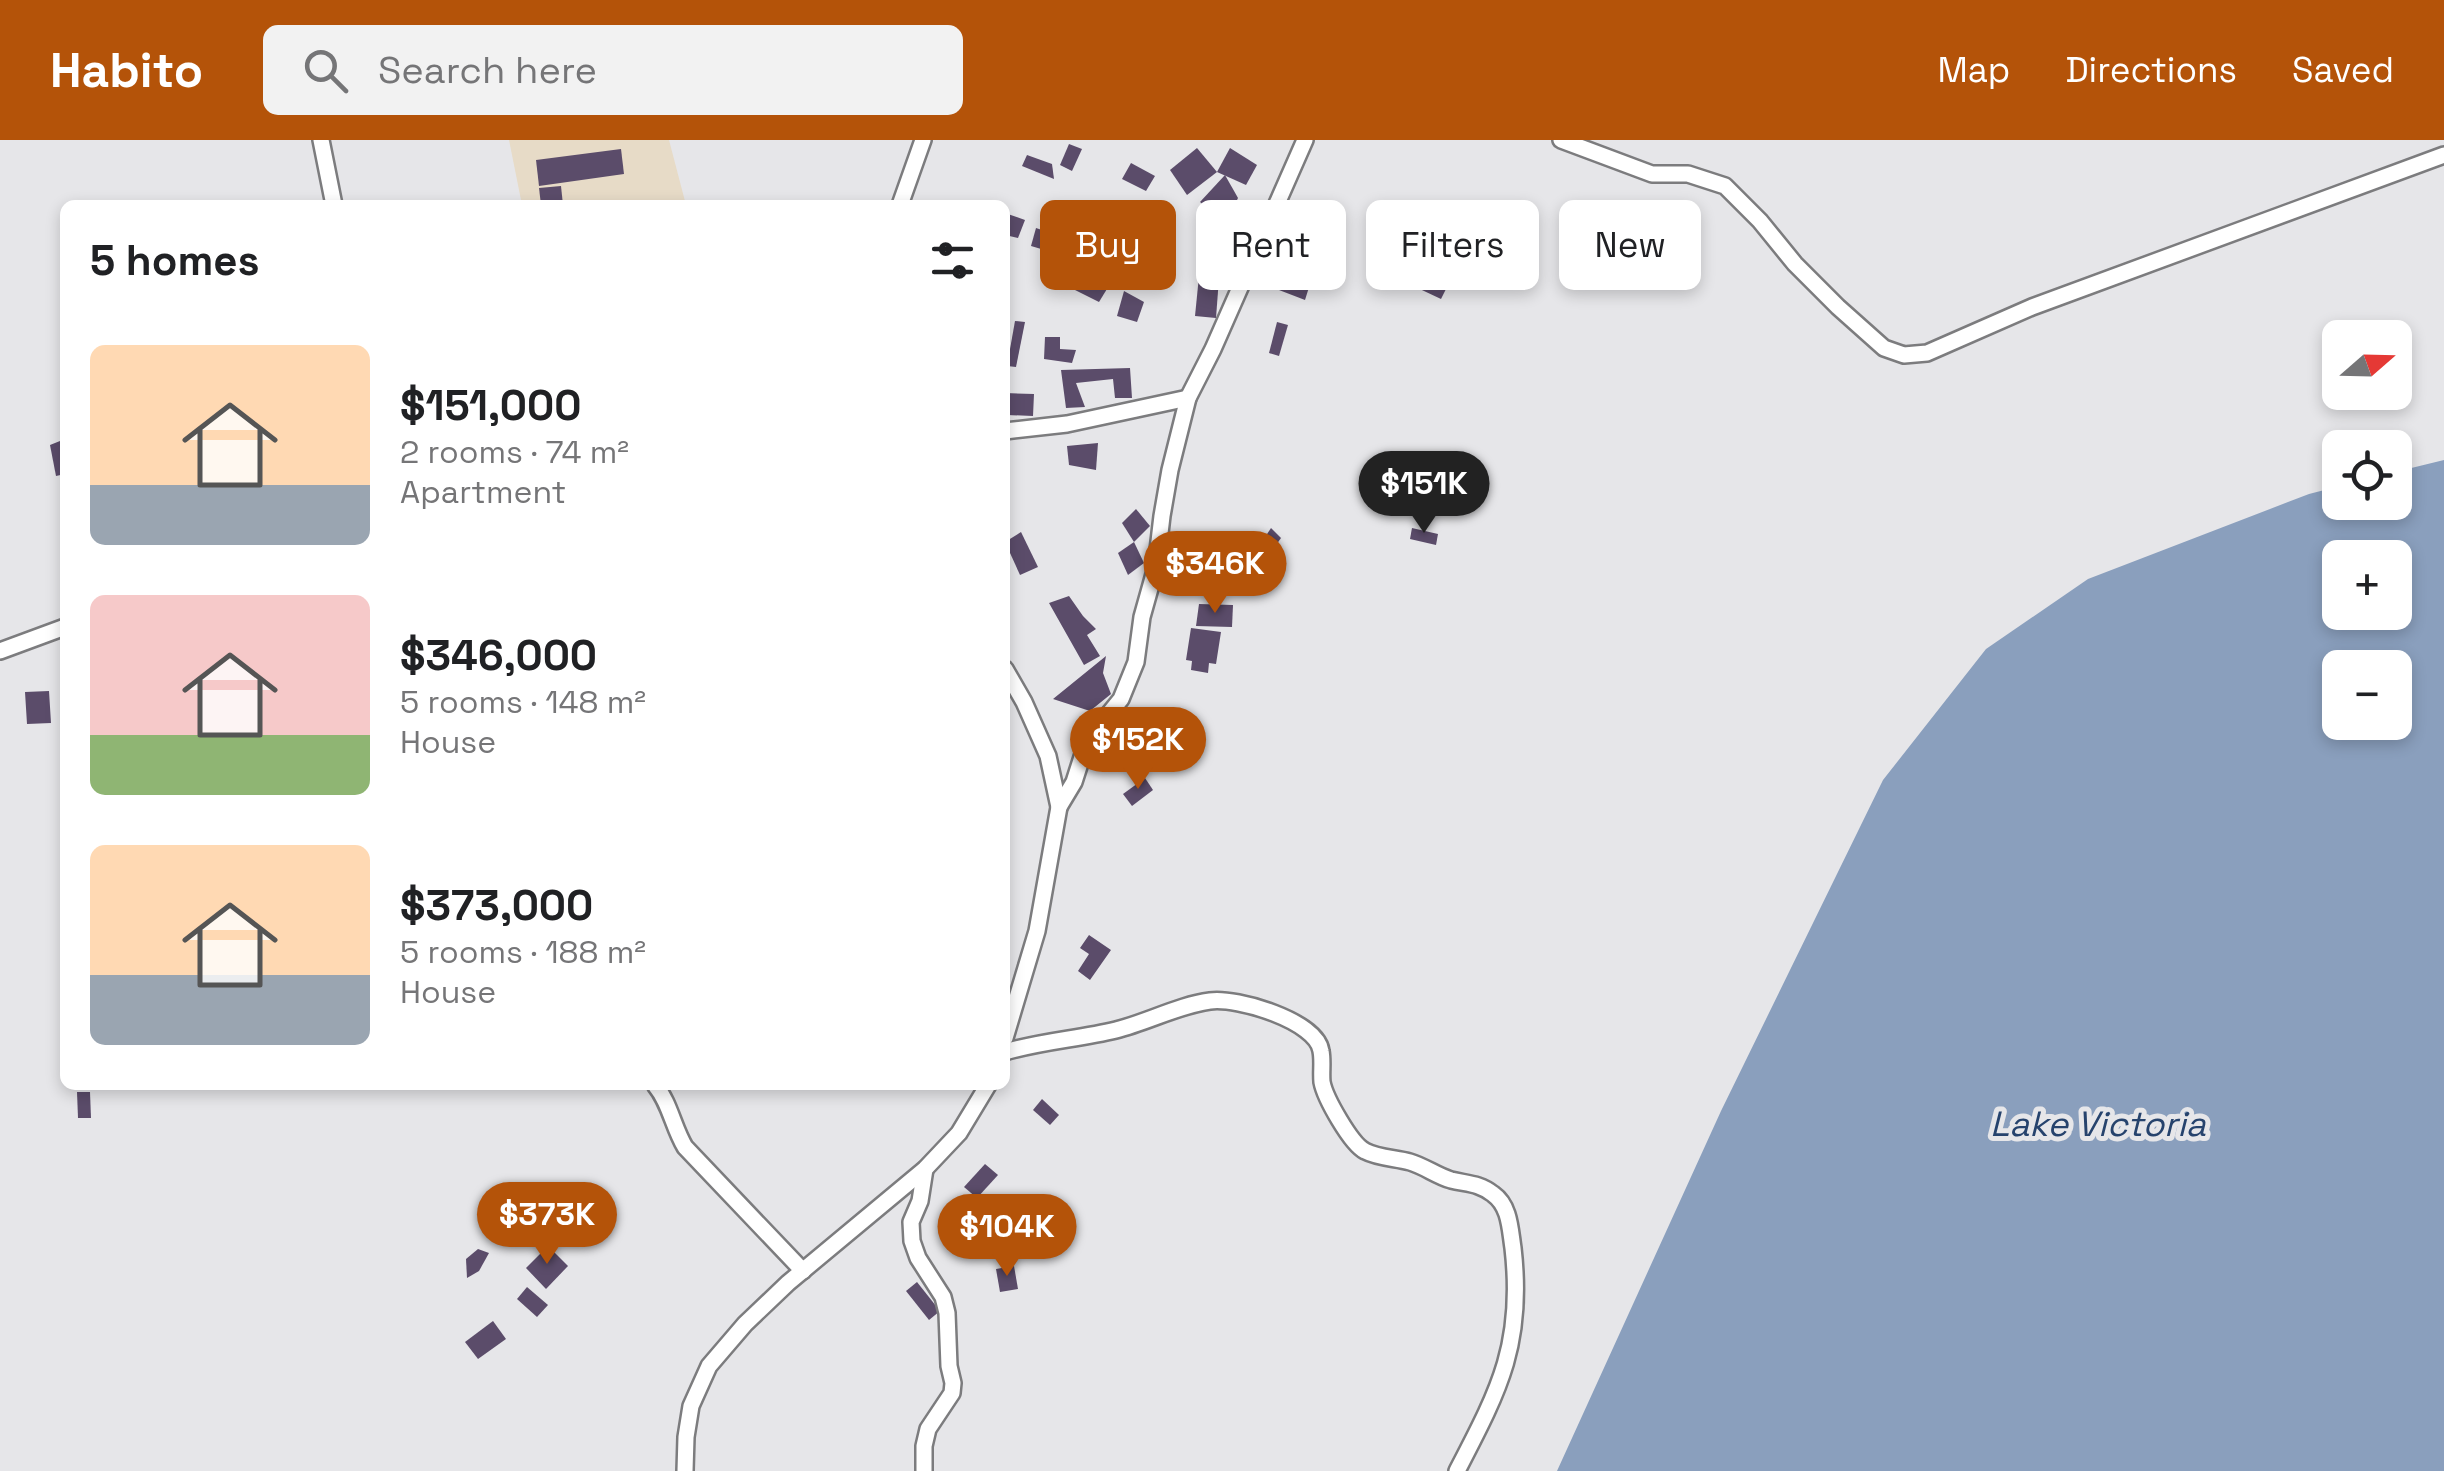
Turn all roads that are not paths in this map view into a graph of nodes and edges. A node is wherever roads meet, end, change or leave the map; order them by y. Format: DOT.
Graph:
graph roads {
  1 [pos="321,140"];
  2 [pos="923,140"];
  3 [pos="1305,140"];
  4 [pos="1561,140"];
  5 [pos="2444,155"];
  6 [pos="333,200"];
  7 [pos="902,200"];
  8 [pos="1188,398"];
  9 [pos="1010,430"];
  10 [pos="60,629"];
  11 [pos="0,651"];
  12 [pos="1010,677"];
  13 [pos="1059,807"];
  14 [pos="1010,1021"];
  15 [pos="1010,1050"];
  16 [pos="659,1090"];
  17 [pos="985,1090"];
  18 [pos="925,1169"];
  19 [pos="803,1272"];
  20 [pos="685,1471"];
  21 [pos="924,1471"];
  22 [pos="1456,1471"];
  1 -- 6 [label="street"];
  2 -- 7 [label="street"];
  3 -- 8 [label="street"];
  4 -- 5 [label="street"];
  8 -- 9 [label="street"];
  8 -- 13 [label="street"];
  10 -- 11 [label="street"];
  12 -- 13 [label="street"];
  13 -- 14 [label="street"];
  15 -- 22 [label="street"];
  16 -- 19 [label="street"];
  17 -- 18 [label="street"];
  18 -- 19 [label="street"];
  18 -- 21 [label="street"];
  19 -- 20 [label="street"];
}
